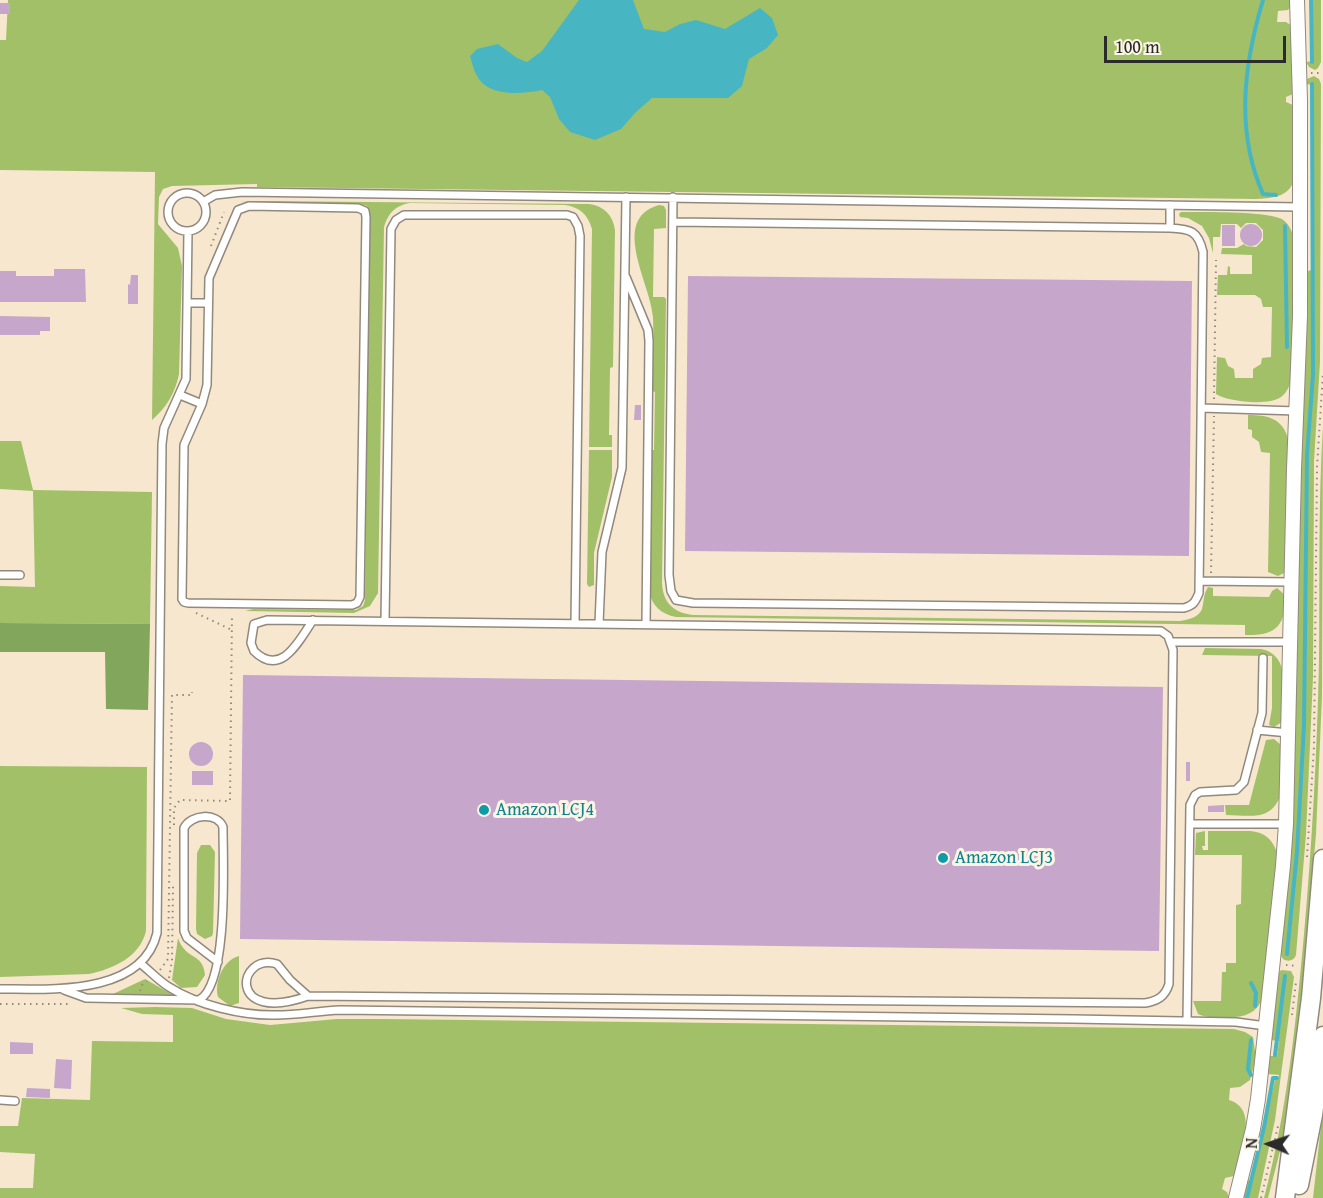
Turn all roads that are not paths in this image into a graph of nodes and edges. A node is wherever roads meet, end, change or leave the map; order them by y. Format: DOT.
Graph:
graph roads {
  1 [pos="1297,0"];
  2 [pos="626,197"];
  3 [pos="673,197"];
  4 [pos="203,202"];
  5 [pos="1170,205"];
  6 [pos="1300,207"];
  7 [pos="673,222"];
  8 [pos="1170,228"];
  9 [pos="188,231"];
  10 [pos="625,275"];
  11 [pos="187,303"];
  12 [pos="208,303"];
  13 [pos="180,395"];
  14 [pos="202,404"];
  15 [pos="1201,408"];
  16 [pos="1297,411"];
  17 [pos="0,575"];
  18 [pos="20,575"];
  19 [pos="1199,581"];
  20 [pos="1291,582"];
  21 [pos="313,621"];
  22 [pos="385,621"];
  23 [pos="575,623"];
  24 [pos="599,624"];
  25 [pos="646,624"];
  26 [pos="1171,642"];
  27 [pos="1290,642"];
  28 [pos="1263,658"];
  29 [pos="1257,730"];
  30 [pos="1289,733"];
  31 [pos="1190,824"];
  32 [pos="1286,824"];
  33 [pos="1315,858"];
  34 [pos="218,962"];
  35 [pos="141,964"];
  36 [pos="0,989"];
  37 [pos="61,989"];
  38 [pos="308,996"];
  39 [pos="199,1000"];
  40 [pos="1187,1021"];
  41 [pos="1266,1026"];
  42 [pos="1323,1036"];
  43 [pos="0,1100"];
  44 [pos="15,1101"];
  45 [pos="1296,1115"];
  46 [pos="1236,1198"];
  47 [pos="1274,1198"];
  48 [pos="1285,1198"];
  49 [pos="1297,1198"];
  50 [pos="1308,1198"];
  1 -- 6 [label="street"];
  2 -- 3 [label="lane"];
  2 -- 4 [label="lane"];
  2 -- 10 [label="lane"];
  3 -- 5 [label="lane"];
  3 -- 7 [label="lane"];
  4 -- 9 [label="lane"];
  4 -- 9 [label="lane"];
  5 -- 6 [label="lane"];
  5 -- 8 [label="lane"];
  6 -- 16 [label="street"];
  7 -- 8 [label="lane"];
  7 -- 19 [label="lane"];
  8 -- 15 [label="lane"];
  9 -- 11 [label="lane"];
  10 -- 24 [label="lane"];
  10 -- 25 [label="lane"];
  11 -- 12 [label="lane"];
  11 -- 13 [label="lane"];
  12 -- 14 [label="lane"];
  12 -- 14 [label="lane"];
  13 -- 14 [label="lane"];
  13 -- 35 [label="lane"];
  15 -- 16 [label="lane"];
  15 -- 19 [label="lane"];
  16 -- 20 [label="street"];
  17 -- 18 [label="lane"];
  19 -- 20 [label="lane"];
  20 -- 27 [label="street"];
  21 -- 21 [label="lane"];
  21 -- 22 [label="lane"];
  22 -- 23 [label="lane"];
  22 -- 23 [label="lane"];
  23 -- 24 [label="lane"];
  24 -- 25 [label="lane"];
  25 -- 26 [label="lane"];
  26 -- 27 [label="lane"];
  26 -- 38 [label="lane"];
  27 -- 30 [label="street"];
  28 -- 29 [label="lane"];
  29 -- 30 [label="lane"];
  29 -- 31 [label="lane"];
  30 -- 32 [label="street"];
  31 -- 32 [label="lane"];
  31 -- 40 [label="lane"];
  32 -- 41 [label="street"];
  33 -- 45 [label="main road"];
  34 -- 34 [label="lane"];
  34 -- 39 [label="lane"];
  35 -- 37 [label="lane"];
  35 -- 39 [label="lane"];
  36 -- 37 [label="lane"];
  37 -- 39 [label="lane"];
  38 -- 38 [label="lane"];
  39 -- 40 [label="lane"];
  40 -- 41 [label="lane"];
  41 -- 46 [label="street"];
  42 -- 45 [label="main road"];
  43 -- 44 [label="lane"];
  45 -- 47 [label="main road"];
  45 -- 48 [label="main road"];
  45 -- 49 [label="main road"];
  45 -- 50 [label="main road"];
}
